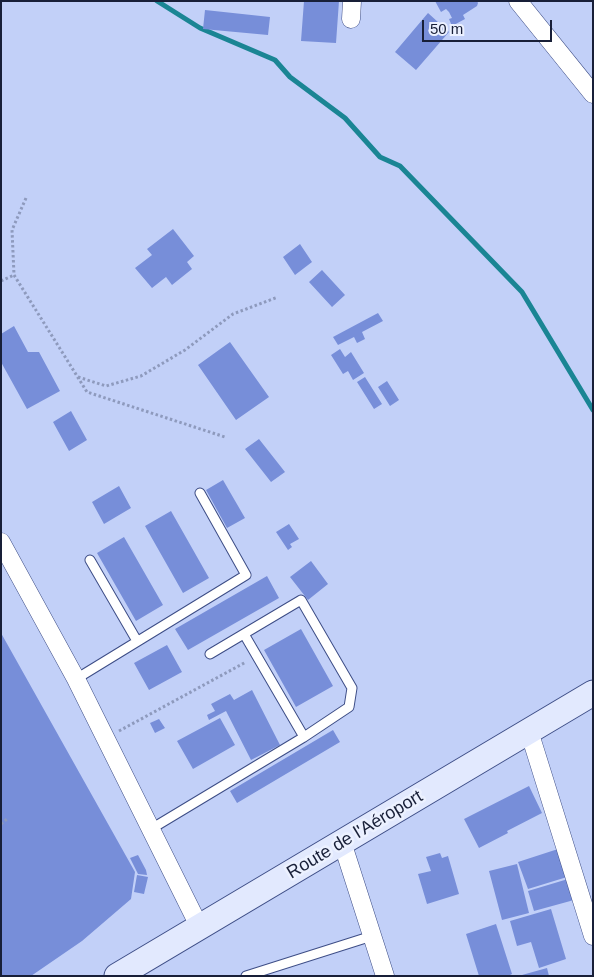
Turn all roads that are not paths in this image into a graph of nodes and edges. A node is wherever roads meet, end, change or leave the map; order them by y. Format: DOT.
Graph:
graph roads {
  1 [pos="352,1"];
  2 [pos="518,1"];
  3 [pos="351,19"];
  4 [pos="593,94"];
  5 [pos="200,493"];
  6 [pos="1,542"];
  7 [pos="90,560"];
  8 [pos="244,634"];
  9 [pos="138,641"];
  10 [pos="210,654"];
  11 [pos="76,679"];
  12 [pos="593,693"];
  13 [pos="529,731"];
  14 [pos="304,737"];
  15 [pos="151,829"];
  16 [pos="342,842"];
  17 [pos="200,928"];
  18 [pos="372,936"];
  19 [pos="593,936"];
  20 [pos="117,976"];
  21 [pos="246,976"];
  22 [pos="385,976"];
  1 -- 3 [label="street"];
  2 -- 4 [label="street"];
  5 -- 9 [label="lane"];
  6 -- 11 [label="street"];
  7 -- 9 [label="lane"];
  8 -- 10 [label="lane"];
  8 -- 14 [label="lane"];
  8 -- 14 [label="lane"];
  9 -- 11 [label="lane"];
  11 -- 15 [label="street"];
  12 -- 13 [label="main road, Route de l'Aéroport"];
  13 -- 16 [label="main road, Route de l'Aéroport"];
  13 -- 19 [label="street"];
  14 -- 15 [label="lane"];
  15 -- 17 [label="street"];
  16 -- 17 [label="main road, Route de l'Aéroport"];
  16 -- 18 [label="street"];
  17 -- 20 [label="main road, Route de l'Aéroport"];
  18 -- 21 [label="lane"];
  18 -- 22 [label="street"];
}
